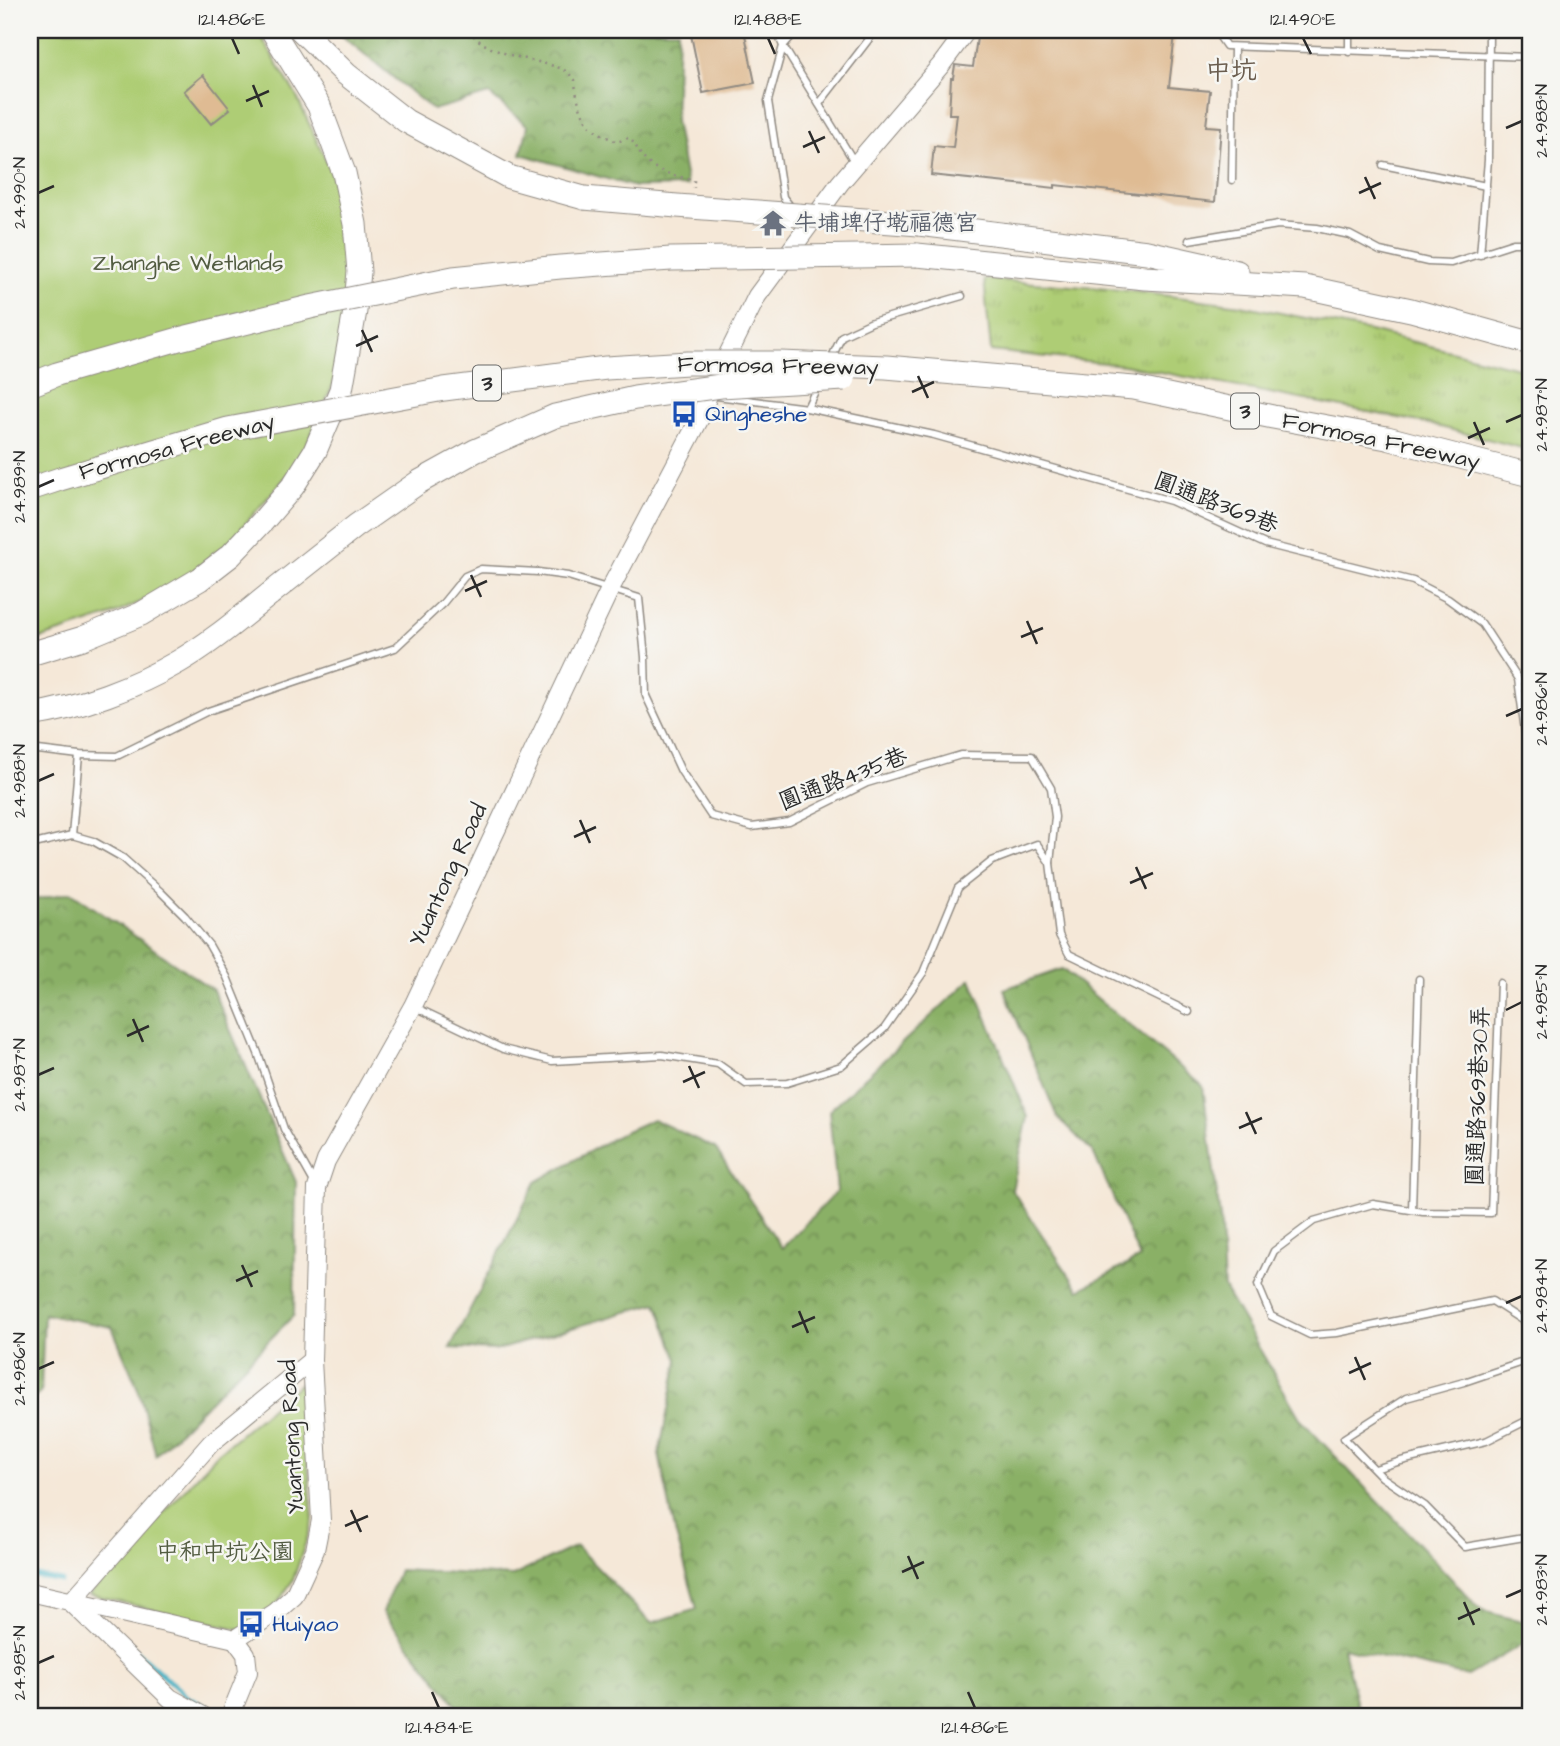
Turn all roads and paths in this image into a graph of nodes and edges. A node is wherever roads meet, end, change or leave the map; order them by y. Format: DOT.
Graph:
graph roads {
  1 [pos="272,30"];
  2 [pos="302,30"];
  3 [pos="470,30"];
  4 [pos="776,30"];
  5 [pos="797,30"];
  6 [pos="876,30"];
  7 [pos="967,30"];
  8 [pos="1215,30"];
  9 [pos="1349,30"];
  10 [pos="1489,30"];
  11 [pos="783,46"];
  12 [pos="1234,47"];
  13 [pos="1349,52"];
  14 [pos="1489,56"];
  15 [pos="1530,57"];
  16 [pos="819,104"];
  17 [pos="856,164"];
  18 [pos="1383,164"];
  19 [pos="1232,180"];
  20 [pos="1486,186"];
  21 [pos="694,195"];
  22 [pos="806,228"];
  23 [pos="1189,240"];
  24 [pos="1530,243"];
  25 [pos="1480,255"];
  26 [pos="1305,287"];
  27 [pos="962,296"];
  28 [pos="1530,343"];
  29 [pos="955,373"];
  30 [pos="30,385"];
  31 [pos="708,395"];
  32 [pos="807,408"];
  33 [pos="1530,475"];
  34 [pos="30,489"];
  35 [pos="610,589"];
  36 [pos="30,654"];
  37 [pos="30,715"];
  38 [pos="30,749"];
  39 [pos="1530,751"];
  40 [pos="79,755"];
  41 [pos="72,835"];
  42 [pos="30,845"];
  43 [pos="1050,863"];
  44 [pos="1419,979"];
  45 [pos="1500,983"];
  46 [pos="413,1006"];
  47 [pos="1189,1012"];
  48 [pos="317,1188"];
  49 [pos="1412,1210"];
  50 [pos="1530,1324"];
  51 [pos="1530,1358"];
  52 [pos="312,1360"];
  53 [pos="1530,1419"];
  54 [pos="1375,1469"];
  55 [pos="1530,1536"];
  56 [pos="30,1592"];
  57 [pos="71,1602"];
  58 [pos="235,1639"];
  59 [pos="231,1713"];
  60 [pos="203,1716"];
  1 -- 36 [label="highway"];
  2 -- 26 [label="highway, bridge"];
  3 -- 21 [label="path"];
  4 -- 11 [label="lane"];
  5 -- 11 [label="lane"];
  6 -- 16 [label="lane"];
  7 -- 17 [label="street, Yuantong Road"];
  8 -- 12 [label="lane"];
  9 -- 13 [label="lane"];
  10 -- 14 [label="lane"];
  11 -- 16 [label="lane"];
  11 -- 22 [label="lane"];
  12 -- 13 [label="lane"];
  12 -- 19 [label="lane"];
  13 -- 14 [label="lane"];
  14 -- 15 [label="lane"];
  14 -- 20 [label="lane"];
  16 -- 17 [label="lane"];
  17 -- 22 [label="street, Yuantong Road"];
  18 -- 20 [label="lane"];
  20 -- 25 [label="lane"];
  22 -- 31 [label="street, Yuantong Road"];
  23 -- 25 [label="lane"];
  24 -- 25 [label="lane"];
  26 -- 28 [label="highway"];
  26 -- 30 [label="highway, bridge"];
  27 -- 32 [label="lane"];
  29 -- 33 [label="highway, Formosa Freeway / 3"];
  29 -- 34 [label="highway, Formosa Freeway / 3, bridge"];
  29 -- 37 [label="highway, bridge"];
  31 -- 32 [label="lane, 圓通路369巷"];
  31 -- 35 [label="street, Yuantong Road"];
  32 -- 39 [label="lane, 圓通路369巷"];
  35 -- 40 [label="lane"];
  35 -- 43 [label="lane, 圓通路435巷"];
  35 -- 46 [label="street, Yuantong Road"];
  38 -- 40 [label="lane"];
  40 -- 41 [label="lane"];
  41 -- 42 [label="lane"];
  41 -- 48 [label="lane"];
  43 -- 46 [label="lane"];
  43 -- 47 [label="lane"];
  44 -- 49 [label="lane"];
  45 -- 49 [label="lane, 圓通路369巷30弄"];
  46 -- 48 [label="street, Yuantong Road"];
  48 -- 52 [label="street, Yuantong Road"];
  49 -- 50 [label="lane, 圓通路369巷30弄"];
  51 -- 54 [label="lane"];
  52 -- 57 [label="street"];
  52 -- 58 [label="street, Yuantong Road"];
  53 -- 54 [label="lane"];
  54 -- 55 [label="lane"];
  56 -- 57 [label="street"];
  57 -- 58 [label="street"];
  57 -- 60 [label="street"];
  58 -- 59 [label="street"];
}
